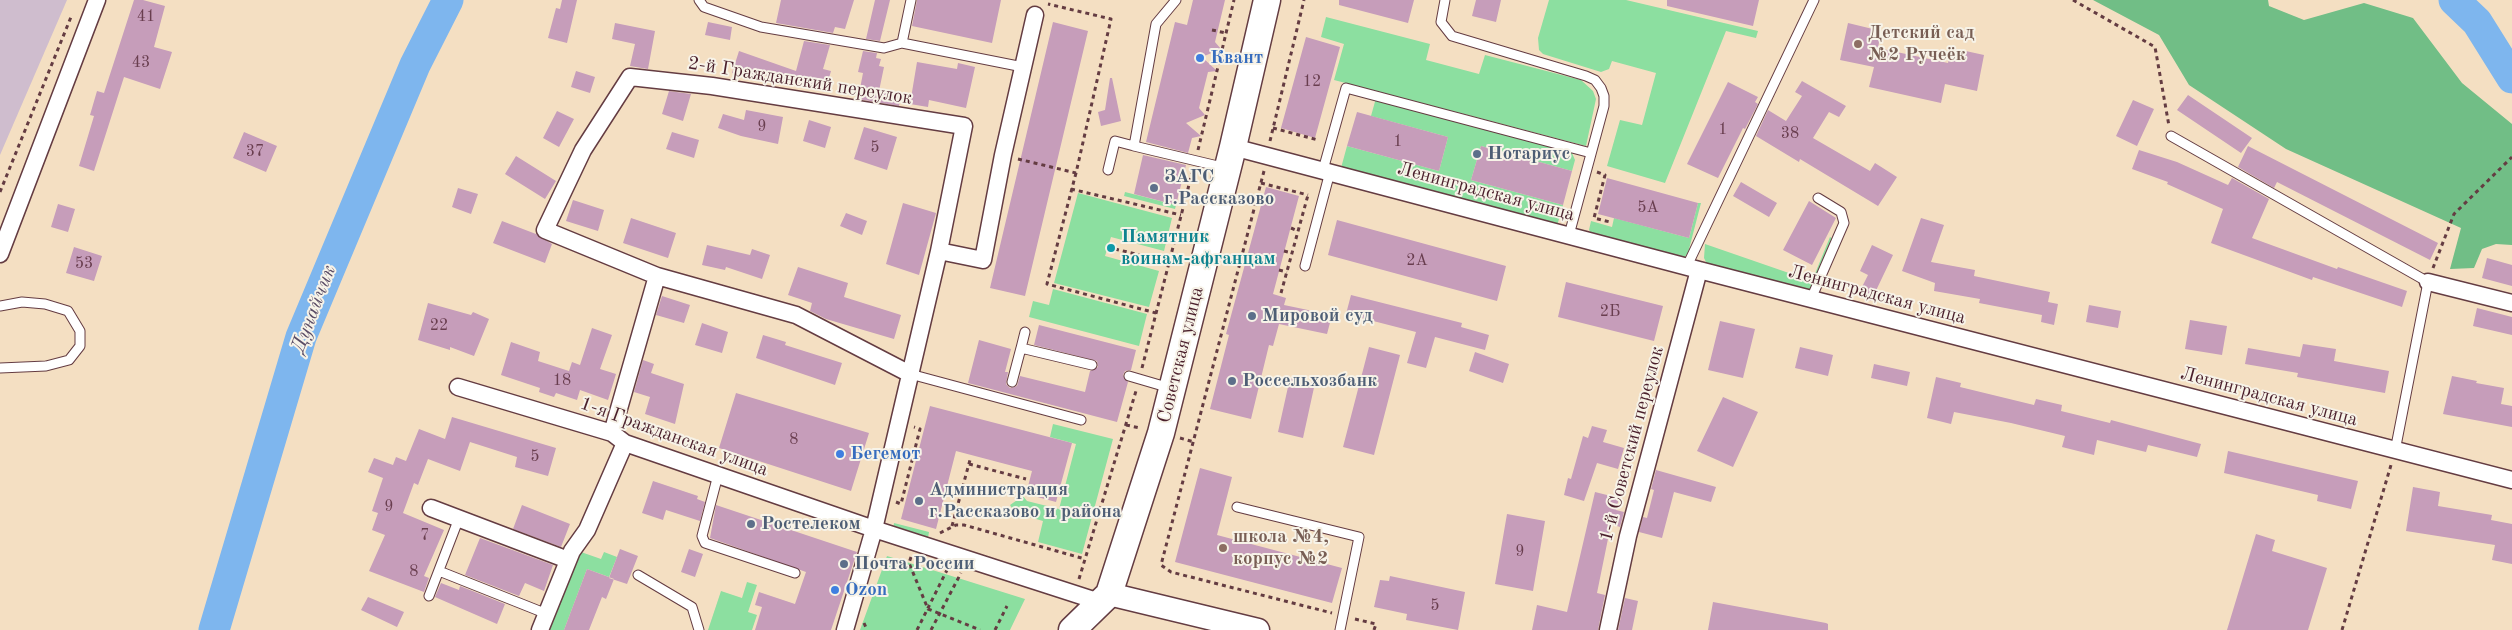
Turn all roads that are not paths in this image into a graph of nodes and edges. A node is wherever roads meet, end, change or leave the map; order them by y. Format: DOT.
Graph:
graph roads {
  1 [pos="97,0"];
  2 [pos="699,0"];
  3 [pos="911,0"];
  4 [pos="1176,0"];
  5 [pos="1267,0"];
  6 [pos="1444,0"];
  7 [pos="1814,0"];
  8 [pos="1037,8"];
  9 [pos="902,42"];
  10 [pos="1023,67"];
  11 [pos="2171,136"];
  12 [pos="1134,146"];
  13 [pos="1591,153"];
  14 [pos="1230,157"];
  15 [pos="1108,170"];
  16 [pos="1327,171"];
  17 [pos="1818,198"];
  18 [pos="1569,235"];
  19 [pos="939,251"];
  20 [pos="0,254"];
  21 [pos="1305,266"];
  22 [pos="1693,268"];
  23 [pos="657,276"];
  24 [pos="2428,282"];
  25 [pos="1811,299"];
  26 [pos="2512,304"];
  27 [pos="0,306"];
  28 [pos="1025,332"];
  29 [pos="1021,348"];
  30 [pos="1092,365"];
  31 [pos="0,368"];
  32 [pos="910,374"];
  33 [pos="1129,376"];
  34 [pos="1012,382"];
  35 [pos="458,386"];
  36 [pos="1173,389"];
  37 [pos="1081,420"];
  38 [pos="612,433"];
  39 [pos="625,443"];
  40 [pos="2395,451"];
  41 [pos="718,475"];
  42 [pos="2512,480"];
  43 [pos="1141,497"];
  44 [pos="1237,507"];
  45 [pos="431,508"];
  46 [pos="459,518"];
  47 [pos="874,529"];
  48 [pos="1126,542"];
  49 [pos="568,560"];
  50 [pos="438,571"];
  51 [pos="795,573"];
  52 [pos="638,576"];
  53 [pos="429,596"];
  54 [pos="1105,598"];
  55 [pos="547,614"];
  56 [pos="540,630"];
  57 [pos="699,630"];
  58 [pos="845,630"];
  59 [pos="1072,630"];
  60 [pos="1258,630"];
  61 [pos="1340,630"];
  62 [pos="1608,630"];
  1 -- 20 [label="street"];
  2 -- 9 [label="lane"];
  3 -- 9 [label="lane"];
  4 -- 12 [label="lane"];
  5 -- 14 [label="main road, Советская улица"];
  6 -- 13 [label="lane"];
  7 -- 22 [label="lane"];
  8 -- 10 [label="street"];
  9 -- 10 [label="lane"];
  10 -- 19 [label="street"];
  11 -- 24 [label="lane"];
  12 -- 14 [label="lane"];
  12 -- 15 [label="lane"];
  13 -- 16 [label="lane"];
  13 -- 18 [label="lane"];
  14 -- 16 [label="street, Ленинградская улица"];
  14 -- 36 [label="main road, Советская улица"];
  16 -- 18 [label="street, Ленинградская улица"];
  16 -- 21 [label="lane"];
  17 -- 25 [label="lane"];
  18 -- 22 [label="street, Ленинградская улица"];
  19 -- 23 [label="street, 2-й Гражданский переулок"];
  19 -- 32 [label="street"];
  22 -- 25 [label="street, Ленинградская улица"];
  22 -- 62 [label="street, 1-й Советский переулок"];
  23 -- 32 [label="street"];
  23 -- 38 [label="street"];
  24 -- 26 [label="street"];
  24 -- 40 [label="lane"];
  25 -- 40 [label="street, Ленинградская улица"];
  27 -- 31 [label="lane"];
  28 -- 29 [label="lane"];
  29 -- 30 [label="lane"];
  29 -- 34 [label="lane"];
  32 -- 37 [label="lane"];
  32 -- 47 [label="street"];
  33 -- 36 [label="lane"];
  35 -- 38 [label="street, 1-я Гражданская улица"];
  36 -- 48 [label="main road, Советская улица"];
  38 -- 39 [label="street, 1-я Гражданская улица"];
  39 -- 41 [label="street, 1-я Гражданская улица"];
  39 -- 49 [label="street"];
  40 -- 42 [label="street, Ленинградская улица"];
  41 -- 47 [label="street, 1-я Гражданская улица"];
  41 -- 51 [label="lane"];
  43 -- 48 [label="main road, Советская улица"];
  44 -- 61 [label="lane"];
  45 -- 46 [label="street"];
  46 -- 49 [label="street"];
  46 -- 50 [label="lane"];
  47 -- 54 [label="street, 1-я Гражданская улица"];
  47 -- 58 [label="street"];
  48 -- 54 [label="main road, Советская улица"];
  49 -- 55 [label="street"];
  50 -- 53 [label="lane"];
  50 -- 55 [label="lane"];
  52 -- 57 [label="lane"];
  54 -- 59 [label="main road"];
  54 -- 60 [label="main road"];
  55 -- 56 [label="street"];
}
